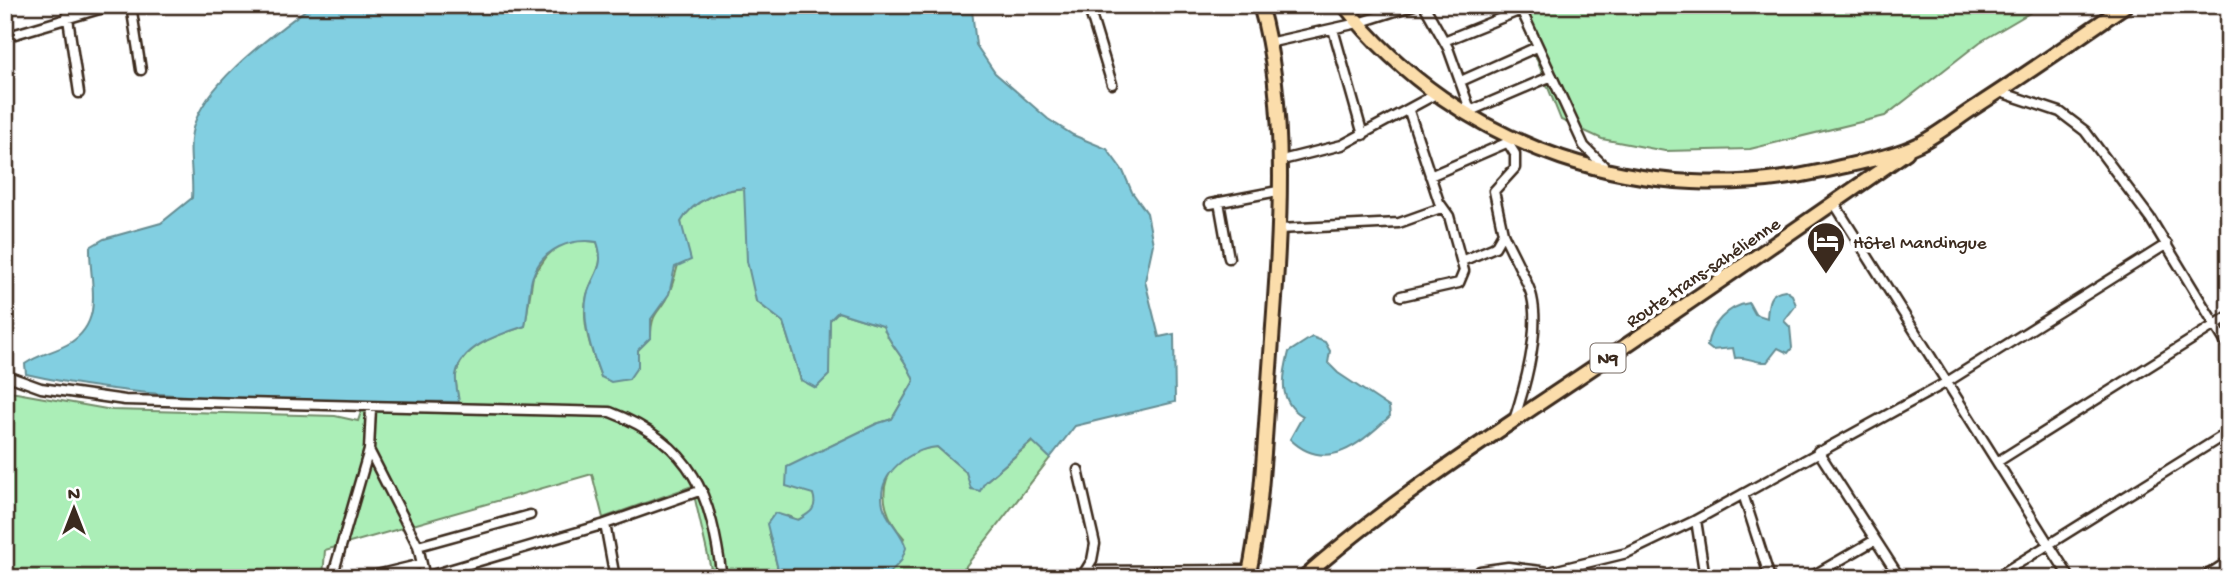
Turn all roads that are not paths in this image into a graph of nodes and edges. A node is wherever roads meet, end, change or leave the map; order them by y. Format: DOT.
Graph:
graph roads {
  1 [pos="7,5"];
  2 [pos="66,5"];
  3 [pos="113,5"];
  4 [pos="131,5"];
  5 [pos="1088,5"];
  6 [pos="1260,5"];
  7 [pos="1344,5"];
  8 [pos="1424,5"];
  9 [pos="2126,5"];
  10 [pos="1408,6"];
  11 [pos="1520,8"];
  12 [pos="68,20"];
  13 [pos="1358,23"];
  14 [pos="1333,29"];
  15 [pos="7,37"];
  16 [pos="1444,41"];
  17 [pos="1268,43"];
  18 [pos="1537,47"];
  19 [pos="141,71"];
  20 [pos="1552,76"];
  21 [pos="1461,82"];
  22 [pos="1112,84"];
  23 [pos="2000,92"];
  24 [pos="79,93"];
  25 [pos="1436,94"];
  26 [pos="1409,111"];
  27 [pos="1471,115"];
  28 [pos="1363,135"];
  29 [pos="1510,141"];
  30 [pos="1919,144"];
  31 [pos="1278,161"];
  32 [pos="1617,174"];
  33 [pos="1430,176"];
  34 [pos="1278,191"];
  35 [pos="1834,203"];
  36 [pos="1441,208"];
  37 [pos="1279,229"];
  38 [pos="1503,233"];
  39 [pos="2167,244"];
  40 [pos="1229,258"];
  41 [pos="1462,261"];
  42 [pos="1401,296"];
  43 [pos="2229,316"];
  44 [pos="2215,324"];
  45 [pos="2229,348"];
  46 [pos="5,374"];
  47 [pos="1947,382"];
  48 [pos="370,408"];
  49 [pos="1514,421"];
  50 [pos="2229,432"];
  51 [pos="369,450"];
  52 [pos="1818,451"];
  53 [pos="1997,462"];
  54 [pos="1078,470"];
  55 [pos="702,490"];
  56 [pos="1743,494"];
  57 [pos="530,514"];
  58 [pos="1696,520"];
  59 [pos="605,524"];
  60 [pos="1875,540"];
  61 [pos="2050,545"];
  62 [pos="418,546"];
  63 [pos="2229,561"];
  64 [pos="422,564"];
  65 [pos="1083,574"];
  66 [pos="1249,574"];
  67 [pos="721,576"];
  68 [pos="425,577"];
  69 [pos="332,578"];
  70 [pos="363,578"];
  71 [pos="615,578"];
  72 [pos="691,578"];
  73 [pos="1303,578"];
  74 [pos="1476,578"];
  75 [pos="1706,578"];
  76 [pos="1770,578"];
  77 [pos="1809,578"];
  78 [pos="1900,578"];
  79 [pos="1995,578"];
  80 [pos="2070,578"];
  81 [pos="2203,578"];
  1 -- 15 [label="street"];
  2 -- 12 [label="street"];
  3 -- 12 [label="street"];
  4 -- 19 [label="street"];
  5 -- 22 [label="street"];
  6 -- 17 [label="highway"];
  7 -- 13 [label="highway"];
  8 -- 16 [label="street"];
  9 -- 23 [label="highway"];
  10 -- 13 [label="street"];
  11 -- 16 [label="street"];
  11 -- 18 [label="street"];
  12 -- 15 [label="street"];
  12 -- 24 [label="street"];
  13 -- 14 [label="street"];
  13 -- 25 [label="highway"];
  14 -- 17 [label="street"];
  14 -- 28 [label="street"];
  16 -- 21 [label="street"];
  17 -- 31 [label="highway"];
  18 -- 20 [label="street"];
  18 -- 21 [label="street"];
  20 -- 27 [label="street"];
  20 -- 32 [label="street"];
  21 -- 27 [label="street"];
  23 -- 30 [label="highway"];
  23 -- 39 [label="street"];
  25 -- 26 [label="street"];
  25 -- 27 [label="highway"];
  26 -- 28 [label="street"];
  26 -- 33 [label="street"];
  27 -- 29 [label="highway"];
  28 -- 31 [label="street"];
  29 -- 32 [label="highway"];
  29 -- 33 [label="street"];
  29 -- 38 [label="street"];
  30 -- 32 [label="highway"];
  30 -- 35 [label="highway, Route trans-sahélienne / N9"];
  31 -- 34 [label="highway"];
  33 -- 36 [label="street"];
  34 -- 37 [label="highway"];
  34 -- 40 [label="street"];
  35 -- 47 [label="street"];
  35 -- 49 [label="highway, Route trans-sahélienne / N9"];
  36 -- 37 [label="street"];
  36 -- 41 [label="street"];
  37 -- 66 [label="highway"];
  38 -- 41 [label="street"];
  38 -- 49 [label="street"];
  39 -- 44 [label="street"];
  39 -- 47 [label="street"];
  41 -- 42 [label="street"];
  43 -- 44 [label="street"];
  44 -- 45 [label="street"];
  44 -- 53 [label="street"];
  46 -- 48 [label="street"];
  47 -- 52 [label="street"];
  47 -- 53 [label="street"];
  48 -- 51 [label="street"];
  48 -- 55 [label="street"];
  49 -- 73 [label="highway, Route trans-sahélienne / N9"];
  50 -- 61 [label="street"];
  51 -- 62 [label="street"];
  51 -- 69 [label="street"];
  52 -- 56 [label="street"];
  52 -- 60 [label="street"];
  53 -- 61 [label="street"];
  54 -- 65 [label="street"];
  55 -- 59 [label="street"];
  55 -- 67 [label="street"];
  56 -- 58 [label="street"];
  56 -- 76 [label="street"];
  57 -- 62 [label="street"];
  58 -- 74 [label="street"];
  58 -- 75 [label="street"];
  59 -- 68 [label="street"];
  59 -- 71 [label="street"];
  60 -- 77 [label="street"];
  60 -- 78 [label="street"];
  61 -- 79 [label="street"];
  61 -- 80 [label="street"];
  62 -- 64 [label="street"];
  63 -- 81 [label="street"];
  64 -- 68 [label="street"];
  64 -- 70 [label="street"];
  65 -- 66 [label="street"];
  67 -- 72 [label="street"];
}
